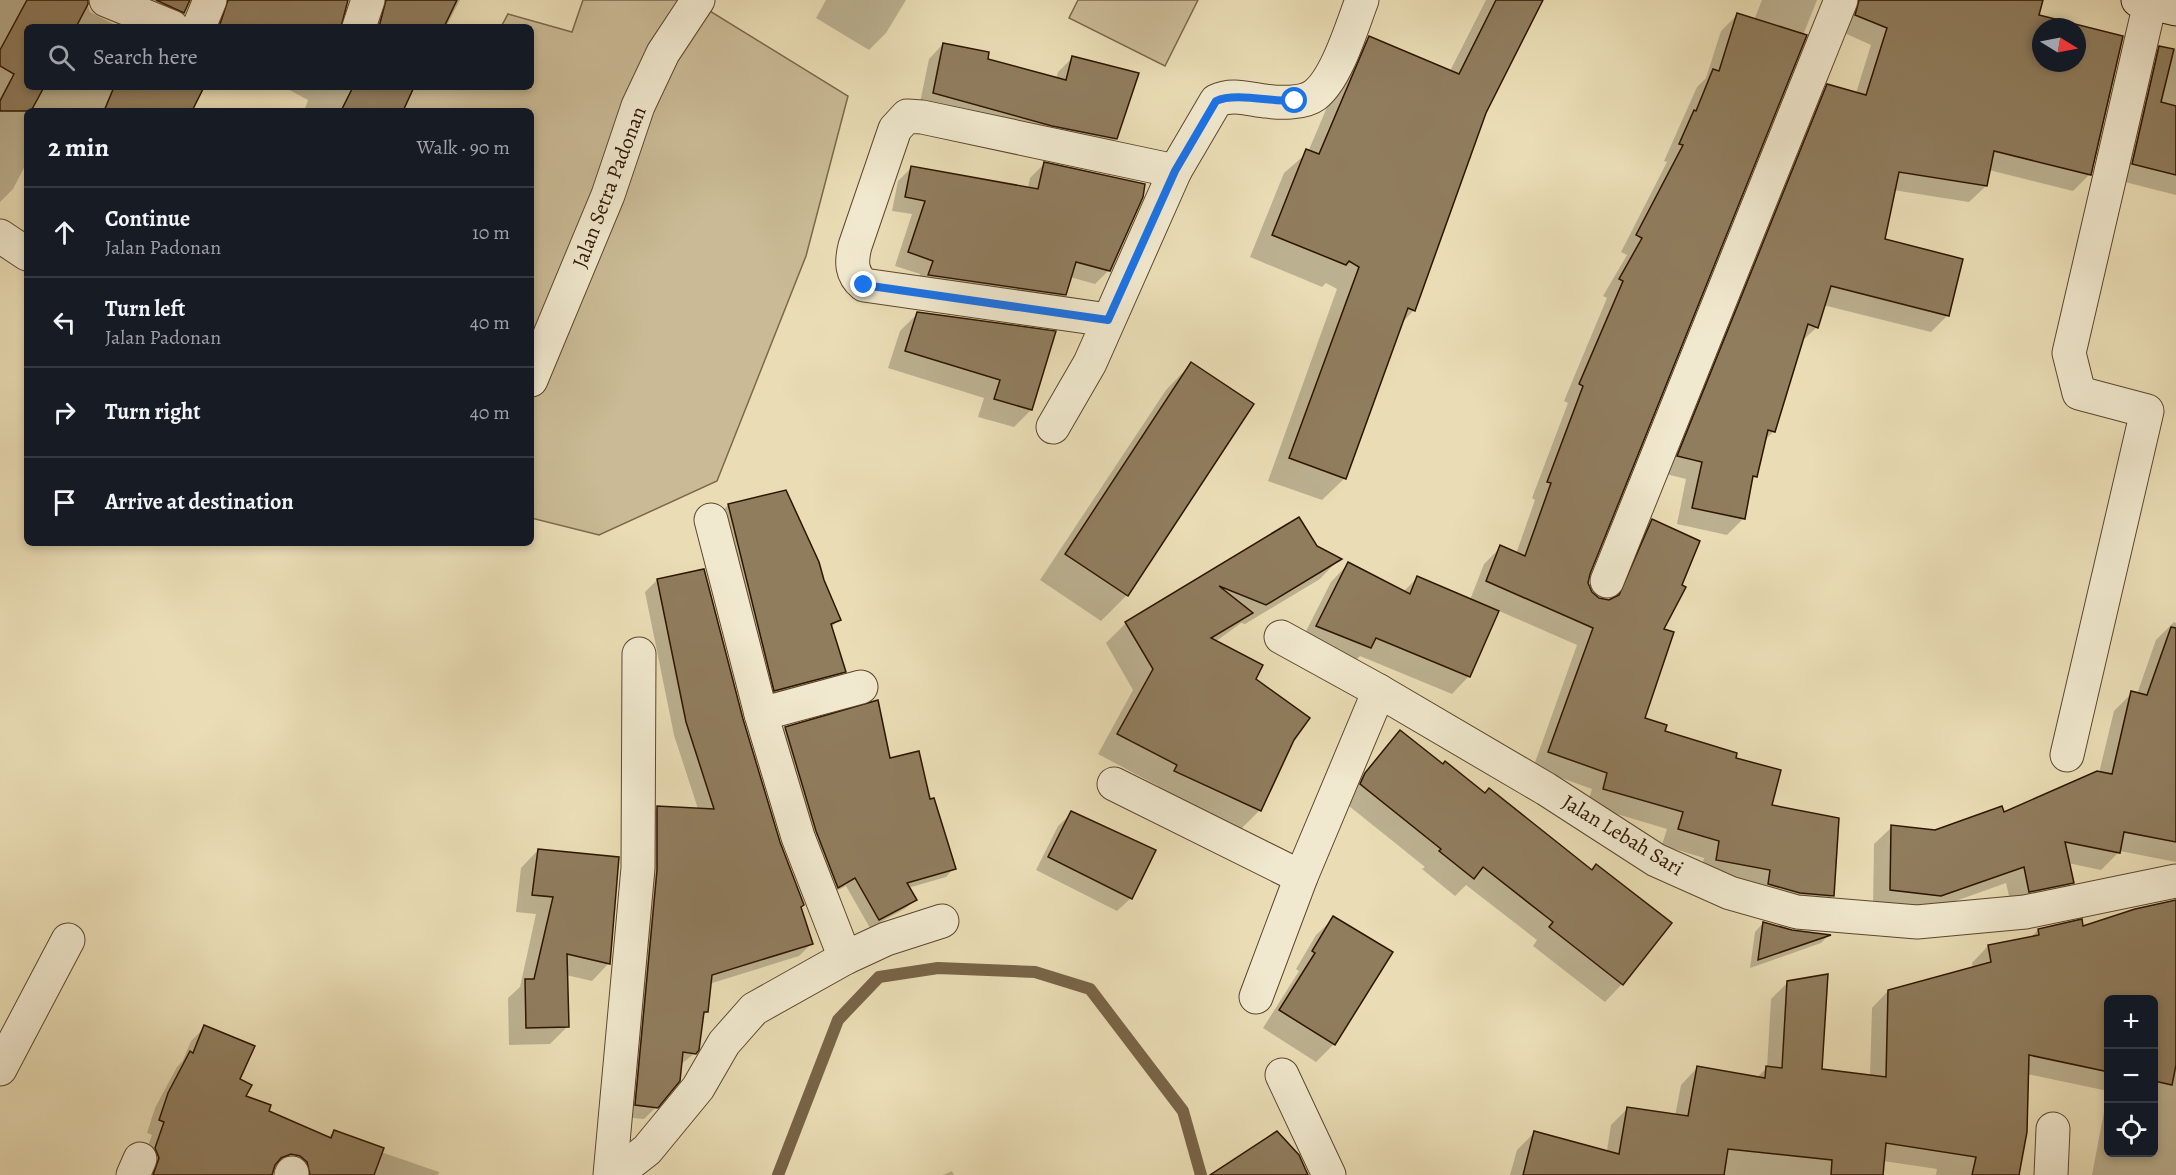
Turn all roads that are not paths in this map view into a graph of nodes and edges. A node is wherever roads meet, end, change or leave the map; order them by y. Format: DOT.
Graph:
graph roads {
  1 [pos="106,0"];
  2 [pos="210,0"];
  3 [pos="368,0"];
  4 [pos="698,0"];
  5 [pos="1362,0"];
  6 [pos="1840,0"];
  7 [pos="2154,4"];
  8 [pos="165,24"];
  9 [pos="200,24"];
  10 [pos="360,24"];
  11 [pos="1175,171"];
  12 [pos="0,236"];
  13 [pos="24,252"];
  14 [pos="1108,320"];
  15 [pos="534,374"];
  16 [pos="1053,427"];
  17 [pos="711,520"];
  18 [pos="1607,581"];
  19 [pos="1281,637"];
  20 [pos="639,654"];
  21 [pos="861,687"];
  22 [pos="1379,691"];
  23 [pos="761,714"];
  24 [pos="2067,755"];
  25 [pos="1114,784"];
  26 [pos="1301,877"];
  27 [pos="2176,881"];
  28 [pos="942,921"];
  29 [pos="68,940"];
  30 [pos="845,958"];
  31 [pos="1256,997"];
  32 [pos="0,1069"];
  33 [pos="1282,1075"];
  34 [pos="2053,1129"];
  35 [pos="610,1175"];
  36 [pos="615,1175"];
  37 [pos="1329,1175"];
  38 [pos="2051,1175"];
  1 -- 8 [label="street"];
  2 -- 9 [label="street"];
  3 -- 10 [label="street"];
  4 -- 15 [label="street, Jalan Setra Padonan"];
  5 -- 11 [label="street"];
  6 -- 18 [label="street"];
  7 -- 24 [label="street"];
  11 -- 14 [label="street"];
  11 -- 14 [label="street"];
  12 -- 13 [label="street"];
  14 -- 16 [label="street"];
  17 -- 23 [label="street"];
  19 -- 22 [label="street, Jalan Lebah Sari"];
  20 -- 35 [label="street"];
  21 -- 23 [label="street"];
  22 -- 26 [label="street"];
  22 -- 27 [label="street, Jalan Lebah Sari"];
  23 -- 30 [label="street"];
  25 -- 26 [label="street"];
  26 -- 31 [label="street"];
  28 -- 30 [label="street"];
  29 -- 32 [label="street"];
  30 -- 36 [label="street"];
  33 -- 37 [label="street"];
  34 -- 38 [label="street"];
}
